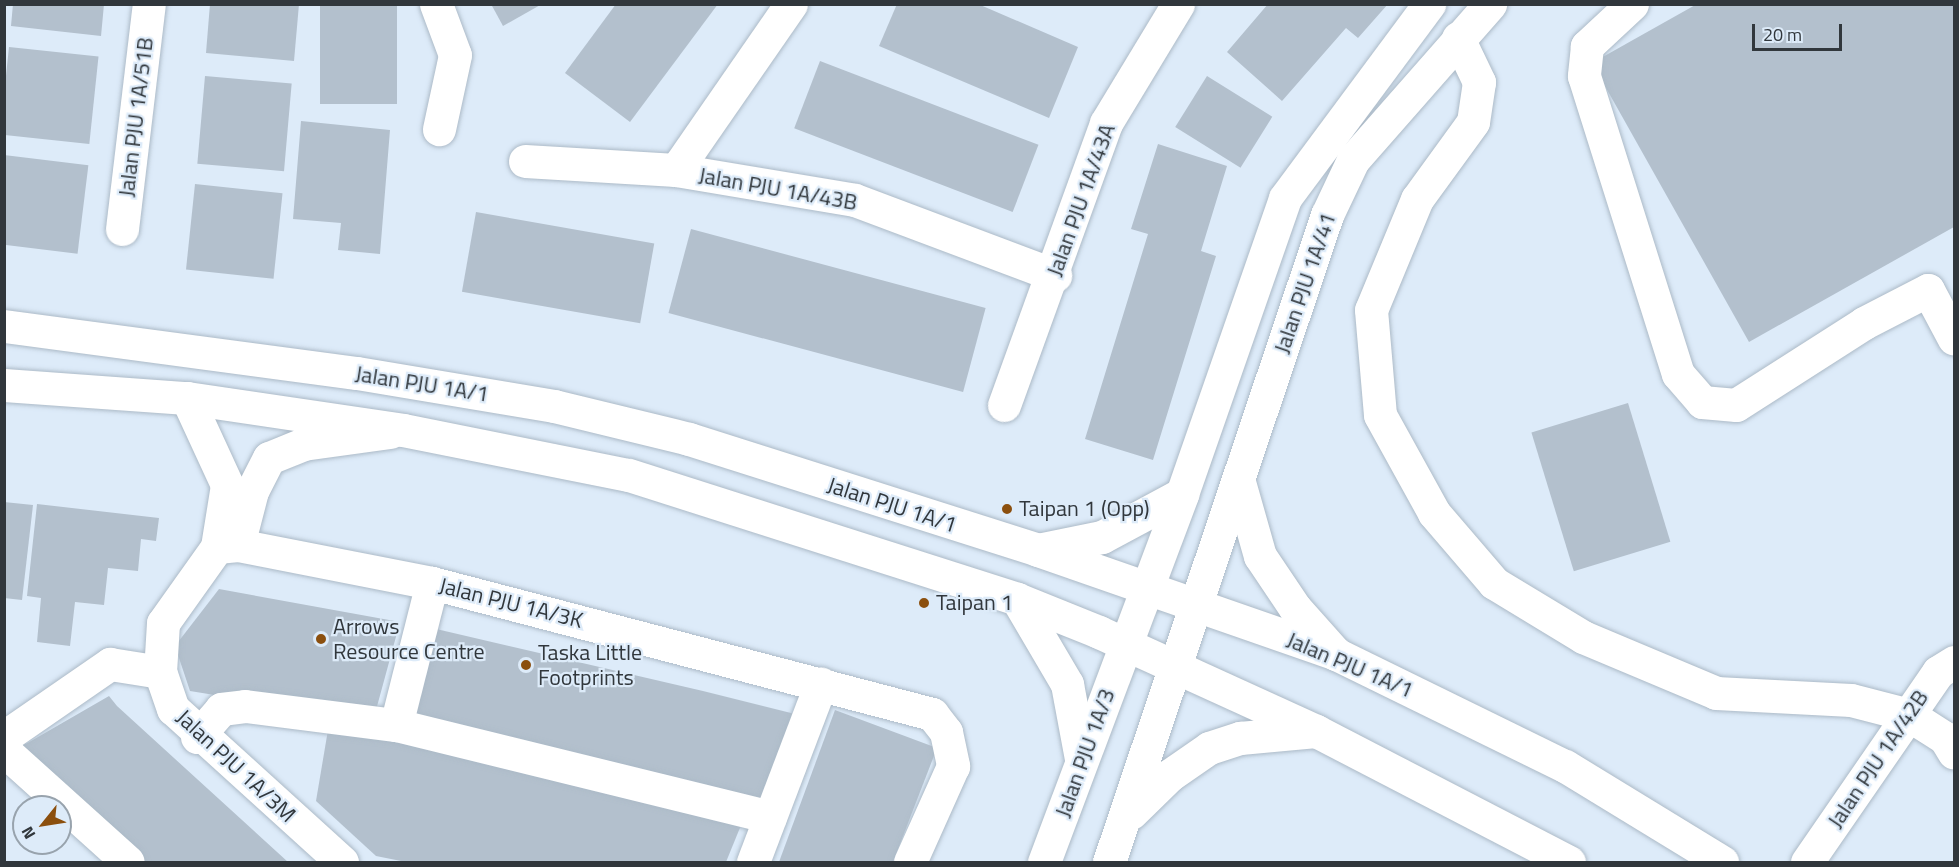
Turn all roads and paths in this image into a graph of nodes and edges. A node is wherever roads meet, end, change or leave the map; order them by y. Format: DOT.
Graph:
graph roads {
  1 [pos="149,4"];
  2 [pos="436,4"];
  3 [pos="791,4"];
  4 [pos="1429,4"];
  5 [pos="1490,4"];
  6 [pos="1632,4"];
  7 [pos="1165,8"];
  8 [pos="1458,38"];
  9 [pos="439,129"];
  10 [pos="525,160"];
  11 [pos="676,170"];
  12 [pos="123,229"];
  13 [pos="1055,275"];
  14 [pos="4,326"];
  15 [pos="1954,339"];
  16 [pos="4,385"];
  17 [pos="187,398"];
  18 [pos="1004,405"];
  19 [pos="403,430"];
  20 [pos="1239,482"];
  21 [pos="1182,494"];
  22 [pos="227,546"];
  23 [pos="1038,550"];
  24 [pos="432,583"];
  25 [pos="1145,587"];
  26 [pos="1017,599"];
  27 [pos="1192,604"];
  28 [pos="1125,643"];
  29 [pos="1336,654"];
  30 [pos="1954,662"];
  31 [pos="1174,666"];
  32 [pos="160,672"];
  33 [pos="820,683"];
  34 [pos="1909,715"];
  35 [pos="396,725"];
  36 [pos="1317,731"];
  37 [pos="4,737"];
  38 [pos="197,737"];
  39 [pos="4,744"];
  40 [pos="1954,753"];
  41 [pos="1082,764"];
  42 [pos="770,817"];
  43 [pos="1128,817"];
  44 [pos="128,862"];
  45 [pos="342,862"];
  46 [pos="753,862"];
  47 [pos="910,862"];
  48 [pos="1044,862"];
  49 [pos="1109,862"];
  50 [pos="1569,862"];
  51 [pos="1722,862"];
  52 [pos="1807,862"];
  1 -- 12 [label="street, Jalan PJU 1A/51B"];
  2 -- 9 [label="street"];
  3 -- 11 [label="street"];
  4 -- 21 [label="street, Jalan PJU 1A/41"];
  5 -- 8 [label="street, Jalan PJU 1A/41"];
  6 -- 15 [label="street"];
  7 -- 13 [label="street, Jalan PJU 1A/43A"];
  8 -- 20 [label="street, Jalan PJU 1A/41"];
  8 -- 34 [label="street"];
  10 -- 11 [label="street, Jalan PJU 1A/43B"];
  11 -- 13 [label="street, Jalan PJU 1A/43B"];
  13 -- 18 [label="street, Jalan PJU 1A/43A"];
  14 -- 23 [label="street, Jalan PJU 1A/1"];
  16 -- 17 [label="street"];
  17 -- 19 [label="street"];
  17 -- 22 [label="street"];
  19 -- 22 [label="street"];
  19 -- 26 [label="street"];
  20 -- 27 [label="street, Jalan PJU 1A/41"];
  20 -- 29 [label="street"];
  21 -- 23 [label="street"];
  21 -- 25 [label="street, Jalan PJU 1A/41"];
  22 -- 24 [label="street, Jalan PJU 1A/3K"];
  22 -- 32 [label="street, Jalan PJU 1A/3M"];
  23 -- 25 [label="street, Jalan PJU 1A/1"];
  24 -- 33 [label="street, Jalan PJU 1A/3K"];
  24 -- 35 [label="street"];
  25 -- 27 [label="street, Jalan PJU 1A/1"];
  25 -- 28 [label="street, Jalan PJU 1A/3"];
  26 -- 28 [label="street"];
  26 -- 41 [label="street"];
  27 -- 29 [label="street, Jalan PJU 1A/1"];
  27 -- 31 [label="street, Jalan PJU 1A/41"];
  28 -- 31 [label="street"];
  28 -- 41 [label="street, Jalan PJU 1A/3"];
  29 -- 51 [label="street, Jalan PJU 1A/1"];
  30 -- 34 [label="street, Jalan PJU 1A/42B"];
  31 -- 36 [label="street"];
  31 -- 43 [label="street"];
  32 -- 37 [label="street"];
  32 -- 38 [label="street, Jalan PJU 1A/3M"];
  33 -- 42 [label="street"];
  33 -- 47 [label="street, Jalan PJU 1A/3K"];
  34 -- 40 [label="street"];
  34 -- 52 [label="street, Jalan PJU 1A/42B"];
  35 -- 38 [label="street"];
  35 -- 42 [label="street"];
  36 -- 43 [label="street"];
  36 -- 50 [label="street"];
  38 -- 45 [label="street, Jalan PJU 1A/3M"];
  39 -- 44 [label="street"];
  41 -- 48 [label="street, Jalan PJU 1A/3"];
  42 -- 46 [label="street"];
  43 -- 49 [label="street"];
}
